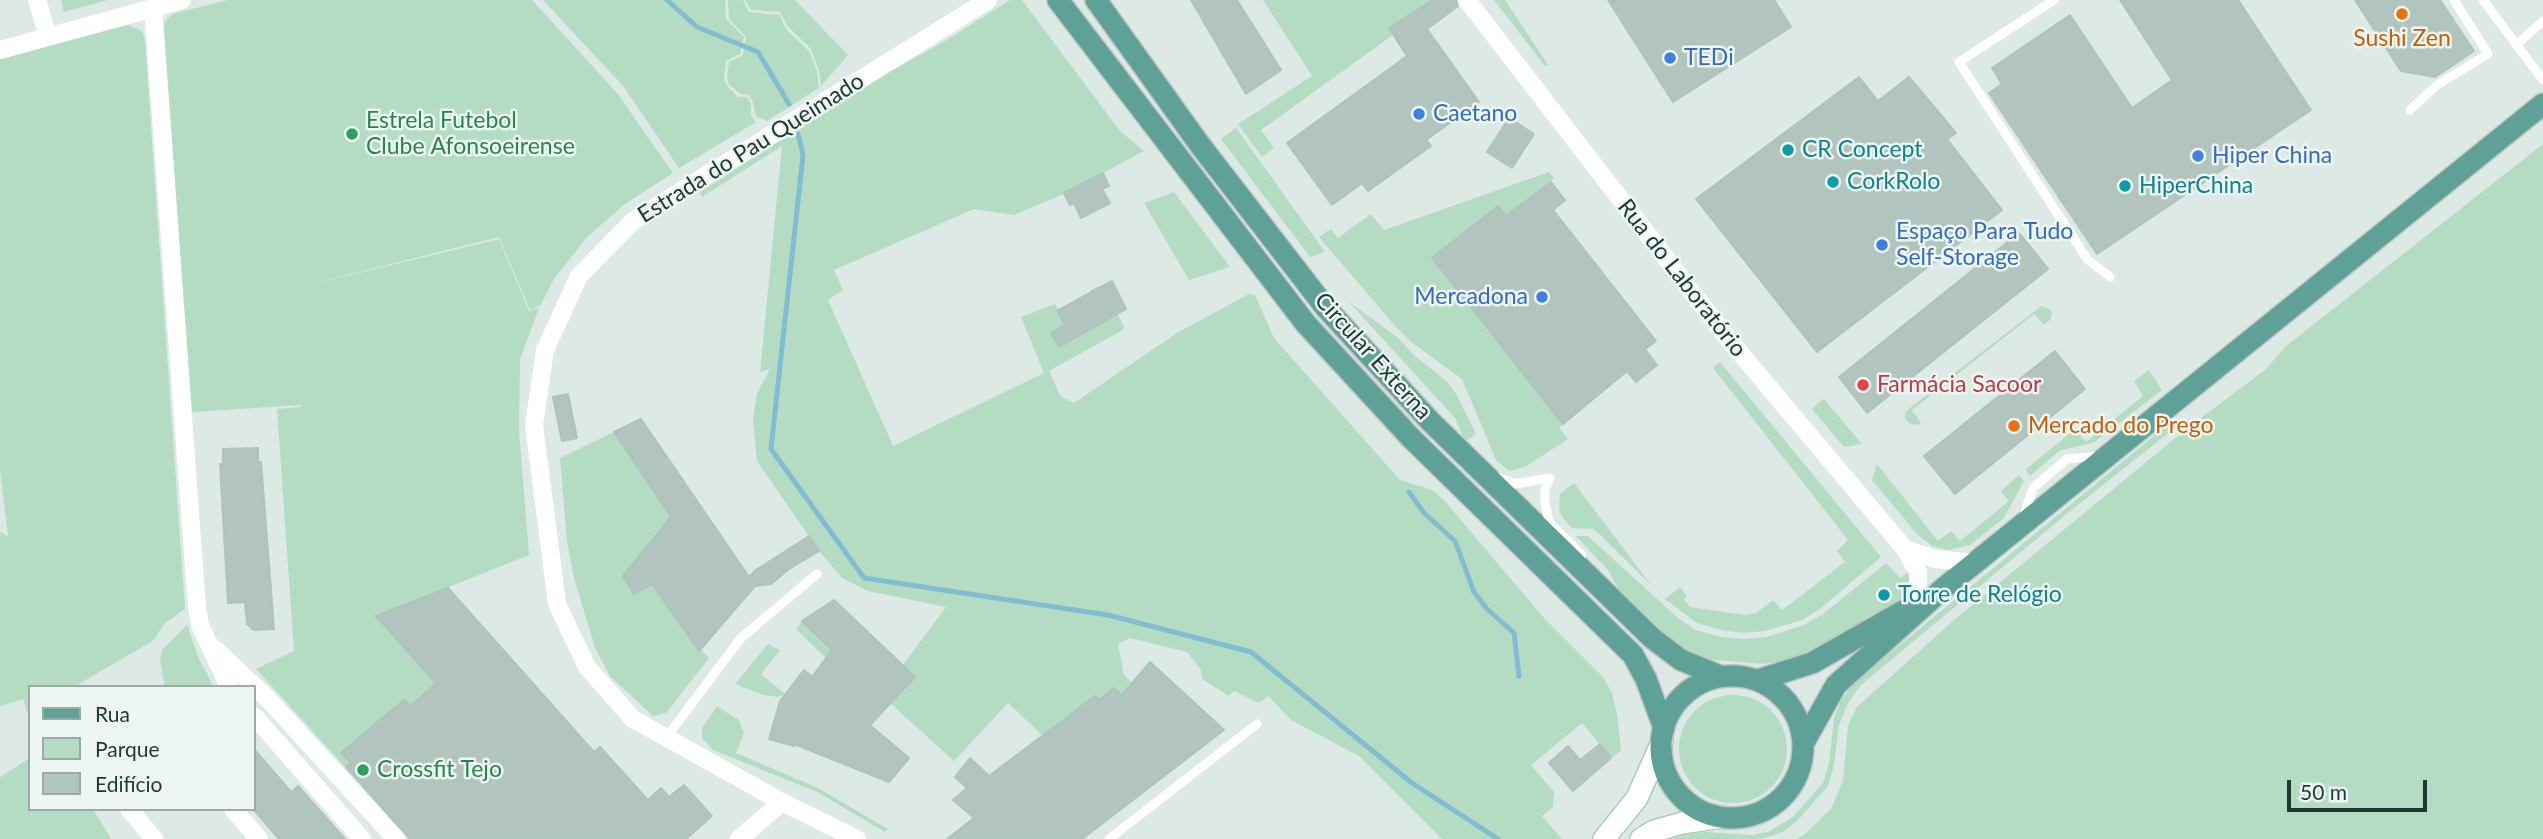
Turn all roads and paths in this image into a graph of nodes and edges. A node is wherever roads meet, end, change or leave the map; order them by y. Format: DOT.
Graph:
graph roads {
  1 [pos="37,0"];
  2 [pos="182,0"];
  3 [pos="1050,0"];
  4 [pos="1096,0"];
  5 [pos="1467,0"];
  6 [pos="2054,0"];
  7 [pos="2454,0"];
  8 [pos="2483,0"];
  9 [pos="985,1"];
  10 [pos="1064,7"];
  11 [pos="153,8"];
  12 [pos="1106,9"];
  13 [pos="2543,21"];
  14 [pos="47,37"];
  15 [pos="2516,45"];
  16 [pos="0,50"];
  17 [pos="2543,80"];
  18 [pos="2543,104"];
  19 [pos="2410,110"];
  20 [pos="2110,277"];
  21 [pos="1475,465"];
  22 [pos="1905,549"];
  23 [pos="1974,563"];
  24 [pos="817,574"];
  25 [pos="1945,587"];
  26 [pos="1609,596"];
  27 [pos="1918,602"];
  28 [pos="208,643"];
  29 [pos="1720,676"];
  30 [pos="1758,680"];
  31 [pos="228,685"];
  32 [pos="253,685"];
  33 [pos="256,688"];
  34 [pos="256,718"];
  35 [pos="1257,724"];
  36 [pos="1663,735"];
  37 [pos="666,738"];
  38 [pos="1803,744"];
  39 [pos="782,802"];
  40 [pos="131,811"];
  41 [pos="235,811"];
  42 [pos="1722,817"];
  43 [pos="154,839"];
  44 [pos="259,839"];
  45 [pos="362,839"];
  46 [pos="396,839"];
  47 [pos="739,839"];
  48 [pos="857,839"];
  49 [pos="1109,839"];
  50 [pos="1604,839"];
  51 [pos="1641,839"];
  1 -- 14 [label="street"];
  2 -- 11 [label="street"];
  3 -- 10 [label="street"];
  4 -- 12 [label="main road, Circular Externa"];
  5 -- 22 [label="street, Rua do Laboratório"];
  6 -- 20 [label="lane"];
  7 -- 19 [label="lane"];
  8 -- 15 [label="lane"];
  9 -- 37 [label="street, Estrada do Pau Queimado"];
  10 -- 36 [label="main road, Circular Externa"];
  11 -- 14 [label="street"];
  11 -- 28 [label="street"];
  12 -- 21 [label="main road, Circular Externa"];
  13 -- 15 [label="lane"];
  14 -- 16 [label="street"];
  15 -- 17 [label="lane"];
  18 -- 23 [label="main road"];
  21 -- 26 [label="main road, Circular Externa"];
  21 -- 26 [label="lane"];
  22 -- 23 [label="street"];
  22 -- 27 [label="street, Rua do Laboratório"];
  23 -- 25 [label="main road"];
  24 -- 37 [label="lane"];
  25 -- 27 [label="main road"];
  25 -- 38 [label="main road"];
  26 -- 29 [label="main road, Circular Externa"];
  27 -- 30 [label="main road"];
  28 -- 31 [label="street"];
  28 -- 32 [label="street"];
  29 -- 30 [label="main road"];
  29 -- 36 [label="main road"];
  30 -- 38 [label="main road"];
  33 -- 46 [label="street"];
  34 -- 45 [label="street"];
  35 -- 49 [label="lane"];
  36 -- 42 [label="main road"];
  36 -- 50 [label="main road"];
  37 -- 39 [label="street, Estrada do Pau Queimado"];
  38 -- 42 [label="main road"];
  39 -- 47 [label="street"];
  39 -- 48 [label="street, Estrada do Pau Queimado"];
  40 -- 43 [label="street"];
  41 -- 44 [label="street"];
  42 -- 51 [label="main road"];
}
